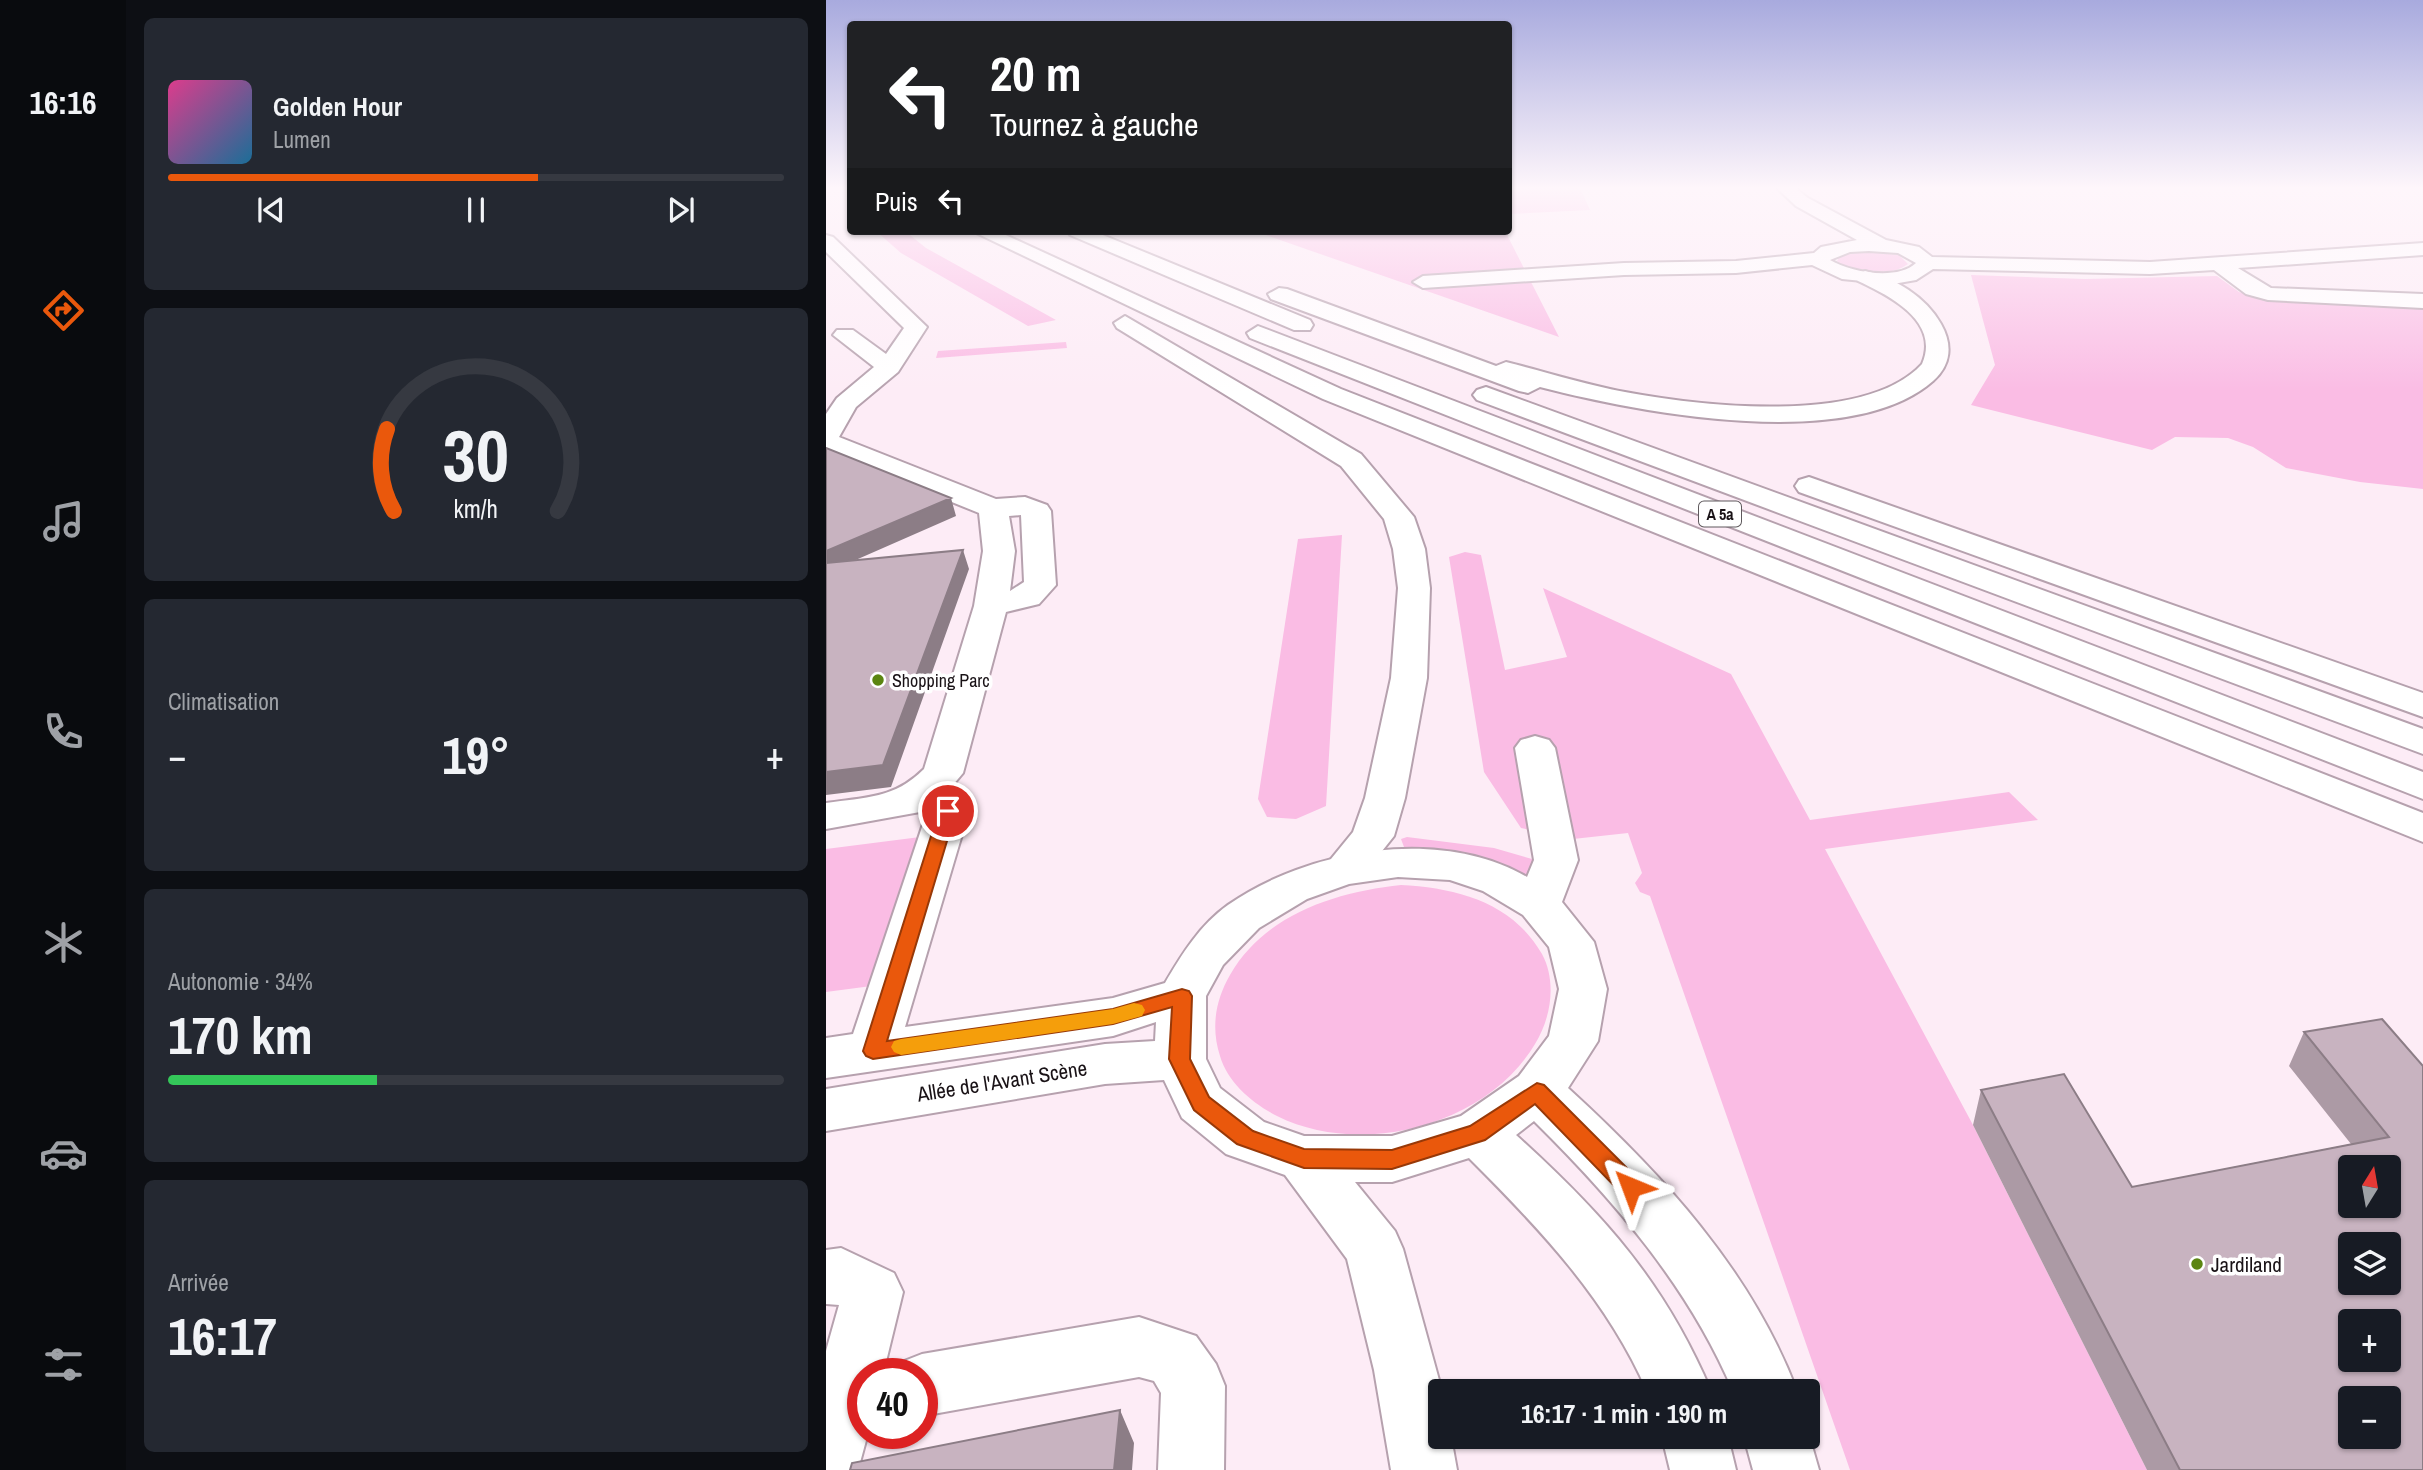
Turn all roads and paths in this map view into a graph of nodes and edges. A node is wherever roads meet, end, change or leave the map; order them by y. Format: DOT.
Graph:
graph roads {
  1 [pos="842,256"];
  2 [pos="1033,256"];
  3 [pos="1052,256"];
  4 [pos="1060,256"];
  5 [pos="1132,256"];
  6 [pos="1174,256"];
  7 [pos="1829,256"];
  8 [pos="1843,256"];
  9 [pos="1917,256"];
  10 [pos="2333,256"];
  11 [pos="1829,259"];
  12 [pos="1927,263"];
  13 [pos="2219,264"];
  14 [pos="1865,277"];
  15 [pos="1423,282"];
  16 [pos="2423,301"];
  17 [pos="845,335"];
  18 [pos="1440,355"];
  19 [pos="889,367"];
  20 [pos="826,438"];
  21 [pos="1713,452"];
  22 [pos="1791,480"];
  23 [pos="993,508"];
  24 [pos="991,606"];
  25 [pos="2421,705"];
  26 [pos="2423,742"];
  27 [pos="1535,748"];
  28 [pos="2423,786"];
  29 [pos="922,795"];
  30 [pos="826,816"];
  31 [pos="2414,825"];
  32 [pos="1344,870"];
  33 [pos="1539,904"];
  34 [pos="1182,996"];
  35 [pos="873,1051"];
  36 [pos="826,1058"];
  37 [pos="1180,1059"];
  38 [pos="1537,1091"];
  39 [pos="826,1110"];
  40 [pos="1478,1133"];
  41 [pos="1304,1159"];
  42 [pos="826,1277"];
  43 [pos="861,1358"];
  44 [pos="1674,1379"];
  45 [pos="1759,1379"];
  46 [pos="938,1382"];
  47 [pos="847,1413"];
  48 [pos="1698,1449"];
  49 [pos="1780,1449"];
  50 [pos="826,1467"];
  51 [pos="1191,1470"];
  52 [pos="1424,1470"];
  53 [pos="1703,1470"];
  54 [pos="1786,1470"];
  1 -- 19 [label="main road"];
  2 -- 32 [label="main road"];
  3 -- 31 [label="main road"];
  4 -- 28 [label="main road, A 5a"];
  5 -- 26 [label="main road, A 5a"];
  6 -- 18 [label="main road"];
  7 -- 11 [label="main road"];
  8 -- 11 [label="main road"];
  9 -- 12 [label="main road"];
  10 -- 13 [label="main road"];
  11 -- 14 [label="main road"];
  11 -- 15 [label="main road"];
  12 -- 13 [label="main road"];
  12 -- 14 [label="main road"];
  13 -- 16 [label="main road"];
  14 -- 18 [label="main road"];
  17 -- 19 [label="main road"];
  18 -- 21 [label="main road"];
  19 -- 20 [label="main road"];
  20 -- 23 [label="main road"];
  22 -- 25 [label="main road"];
  23 -- 24 [label="main road"];
  23 -- 24 [label="main road"];
  24 -- 29 [label="main road"];
  27 -- 33 [label="main road"];
  29 -- 30 [label="main road"];
  29 -- 35 [label="main road"];
  32 -- 33 [label="main road"];
  32 -- 34 [label="main road"];
  33 -- 38 [label="main road"];
  34 -- 35 [label="main road"];
  34 -- 37 [label="main road"];
  35 -- 36 [label="main road"];
  37 -- 39 [label="main road, Allée de l'Avant Scène"];
  37 -- 41 [label="main road"];
  38 -- 40 [label="main road"];
  38 -- 45 [label="main road"];
  40 -- 41 [label="main road"];
  40 -- 44 [label="main road"];
  41 -- 52 [label="main road"];
  42 -- 43 [label="main road"];
  46 -- 51 [label="main road"];
  47 -- 50 [label="main road"];
  48 -- 53 [label="main road"];
  49 -- 54 [label="main road"];
}
